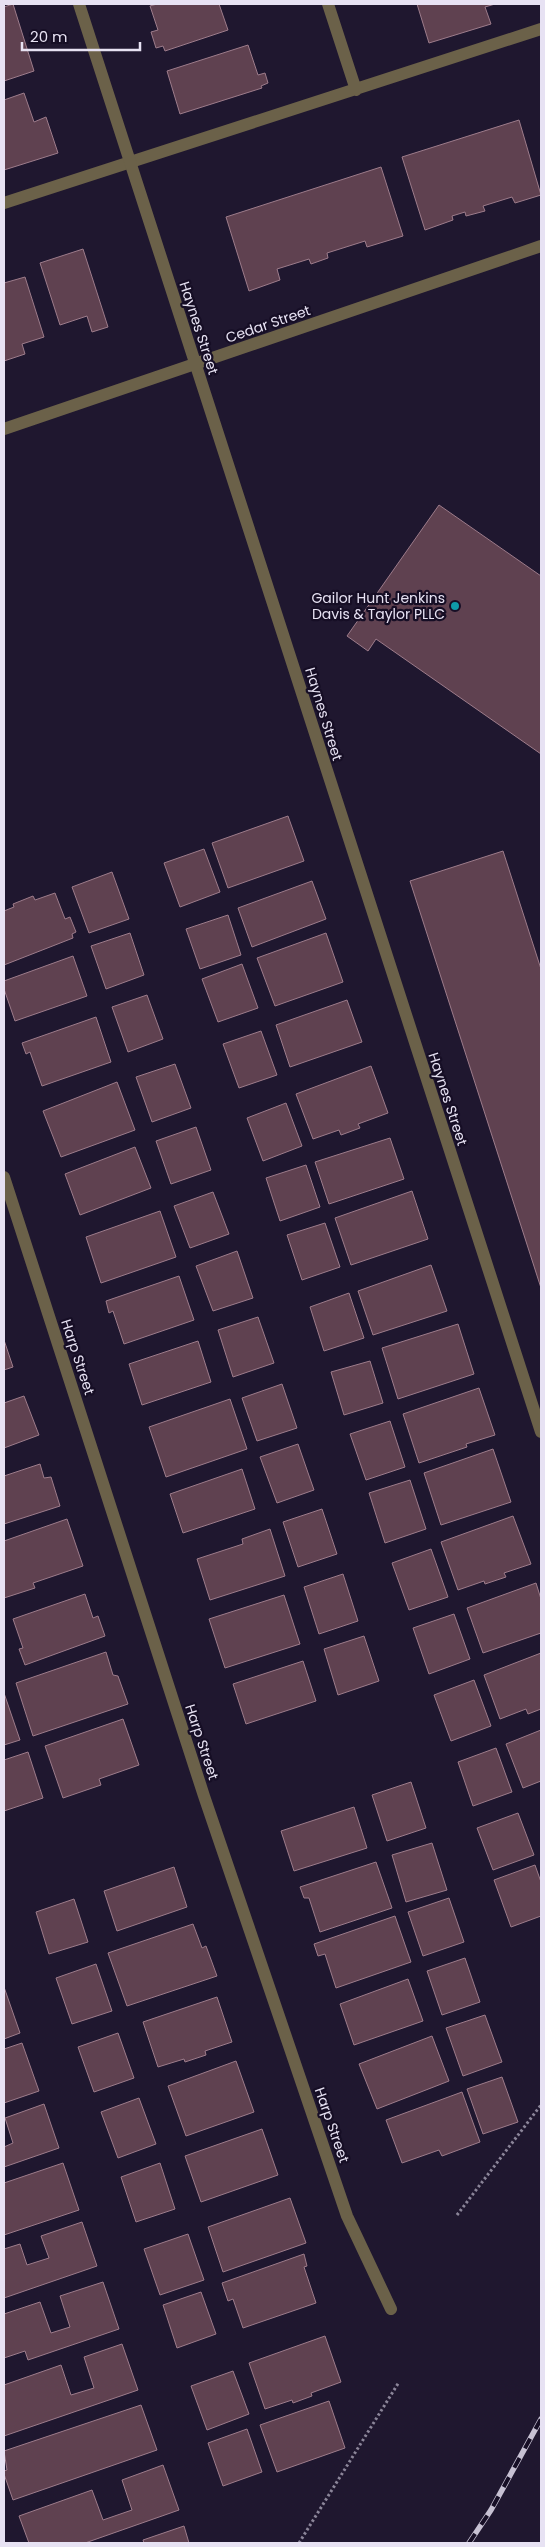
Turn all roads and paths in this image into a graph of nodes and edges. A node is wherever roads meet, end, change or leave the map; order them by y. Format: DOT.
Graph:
graph roads {
  1 [pos="79,4"];
  2 [pos="328,4"];
  3 [pos="541,29"];
  4 [pos="356,90"];
  5 [pos="131,164"];
  6 [pos="4,204"];
  7 [pos="541,246"];
  8 [pos="195,364"];
  9 [pos="4,429"];
  10 [pos="4,1177"];
  11 [pos="536,1401"];
  12 [pos="541,1432"];
  13 [pos="541,2105"];
  14 [pos="457,2215"];
  15 [pos="391,2309"];
  16 [pos="399,2382"];
  17 [pos="298,2543"];
  1 -- 5 [label="street, Haynes Street"];
  2 -- 4 [label="street"];
  3 -- 4 [label="street"];
  4 -- 5 [label="street"];
  5 -- 6 [label="street"];
  5 -- 8 [label="street, Haynes Street"];
  7 -- 8 [label="street, Cedar Street"];
  8 -- 9 [label="street, Cedar Street"];
  8 -- 11 [label="street, Haynes Street"];
  10 -- 15 [label="street, Harp Street"];
  11 -- 12 [label="street, Haynes Street"];
  13 -- 14 [label="path"];
  16 -- 17 [label="path"];
}
